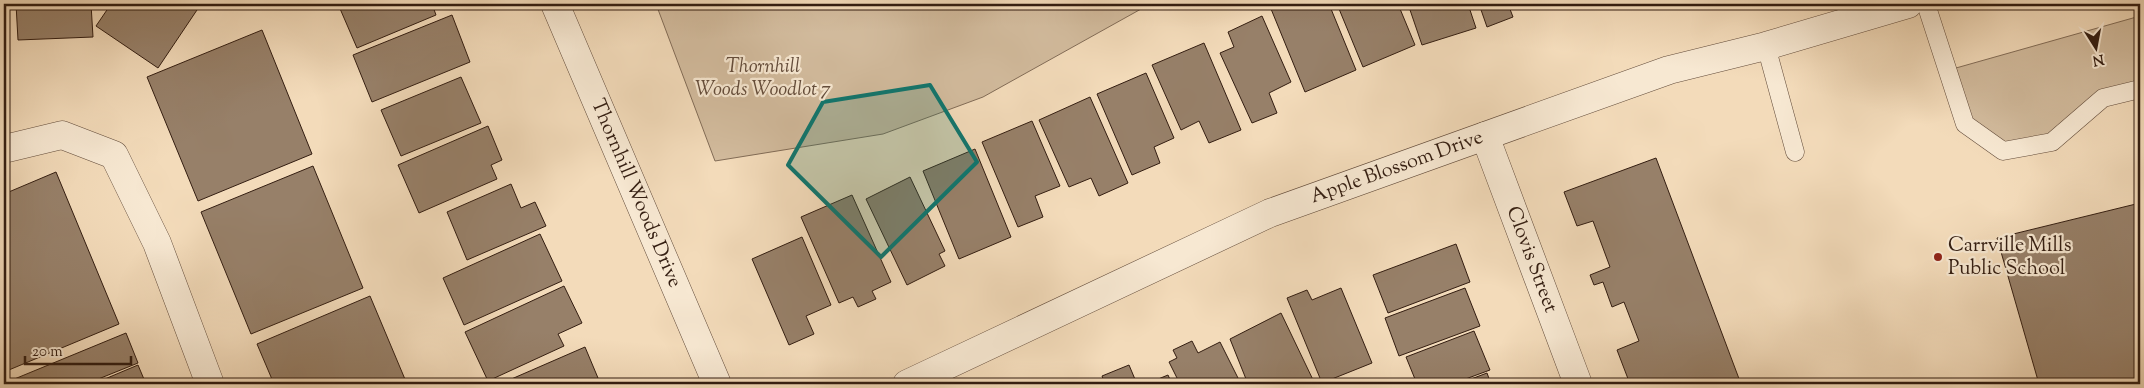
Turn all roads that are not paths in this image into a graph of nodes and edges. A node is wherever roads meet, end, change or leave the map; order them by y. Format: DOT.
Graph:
graph roads {
  1 [pos="555,4"];
  2 [pos="1908,4"];
  3 [pos="1926,4"];
  4 [pos="1766,46"];
  5 [pos="2140,89"];
  6 [pos="1485,136"];
  7 [pos="4,149"];
  8 [pos="1795,152"];
  9 [pos="210,384"];
  10 [pos="717,384"];
  11 [pos="907,384"];
  12 [pos="1578,384"];
  1 -- 10 [label="street, Thornhill Woods Drive"];
  2 -- 4 [label="street, Apple Blossom Drive"];
  3 -- 5 [label="lane"];
  4 -- 6 [label="street, Apple Blossom Drive"];
  4 -- 8 [label="lane"];
  6 -- 11 [label="street, Apple Blossom Drive"];
  6 -- 12 [label="street, Clovis Street"];
  7 -- 9 [label="street"];
}
